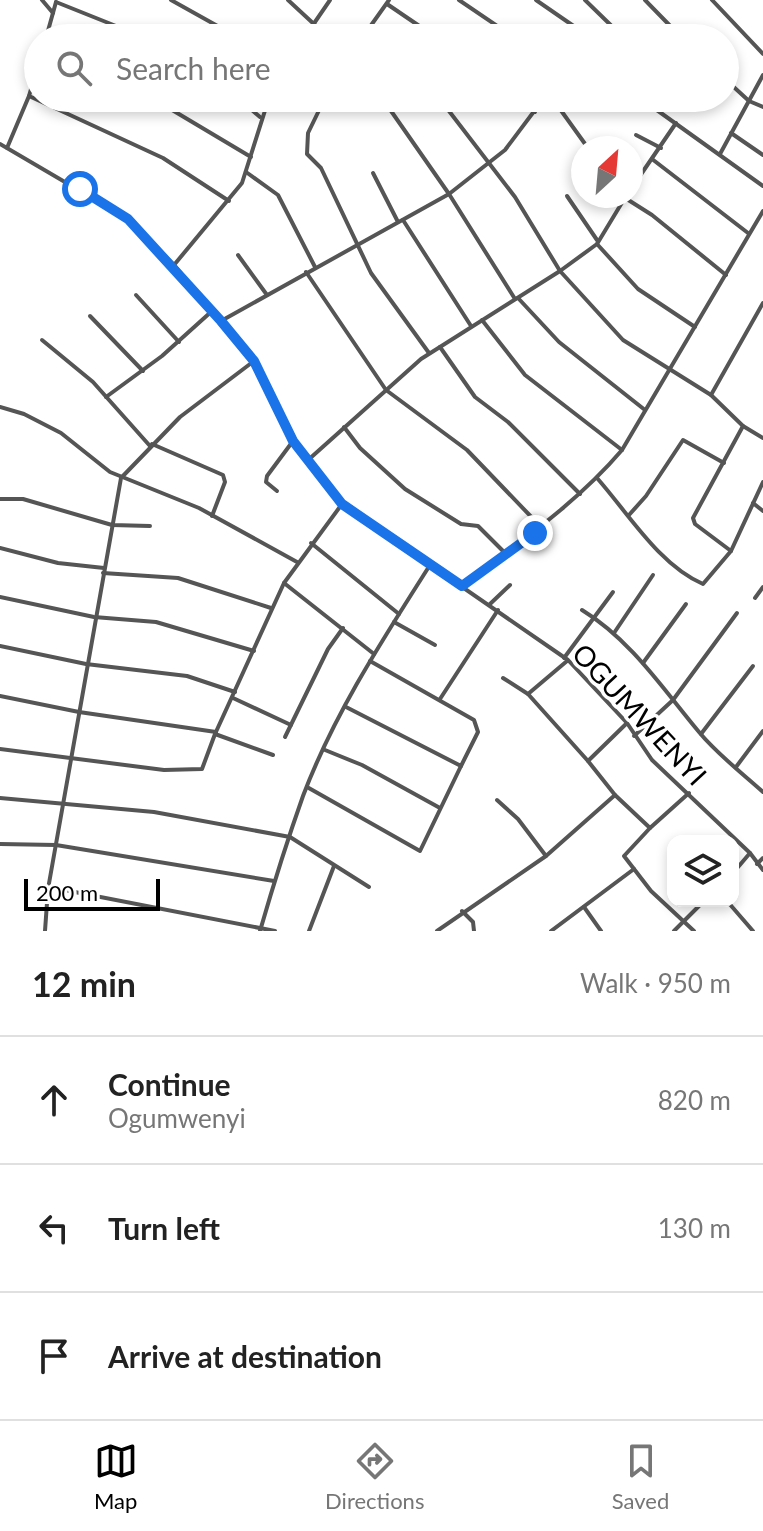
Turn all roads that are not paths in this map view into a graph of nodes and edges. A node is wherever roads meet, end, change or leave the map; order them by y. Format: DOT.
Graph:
graph roads {
  1 [pos="42,0"];
  2 [pos="171,0"];
  3 [pos="288,0"];
  4 [pos="330,0"];
  5 [pos="459,0"];
  6 [pos="536,0"];
  7 [pos="585,0"];
  8 [pos="645,0"];
  9 [pos="712,0"];
  10 [pos="57,1"];
  11 [pos="388,2"];
  12 [pos="53,13"];
  13 [pos="315,23"];
  14 [pos="50,24"];
  15 [pos="112,24"];
  16 [pos="214,24"];
  17 [pos="372,24"];
  18 [pos="418,24"];
  19 [pos="494,24"];
  20 [pos="571,24"];
  21 [pos="610,24"];
  22 [pos="668,24"];
  23 [pos="735,24"];
  24 [pos="739,29"];
  25 [pos="763,54"];
  26 [pos="763,75"];
  27 [pos="739,92"];
  28 [pos="749,101"];
  29 [pos="763,107"];
  30 [pos="24,108"];
  31 [pos="64,112"];
  32 [pos="175,112"];
  33 [pos="254,112"];
  34 [pos="262,112"];
  35 [pos="318,112"];
  36 [pos="392,112"];
  37 [pos="449,112"];
  38 [pos="535,112"];
  39 [pos="562,112"];
  40 [pos="660,112"];
  41 [pos="260,117"];
  42 [pos="676,123"];
  43 [pos="731,133"];
  44 [pos="636,135"];
  45 [pos="579,136"];
  46 [pos="0,146"];
  47 [pos="7,148"];
  48 [pos="661,148"];
  49 [pos="720,154"];
  50 [pos="763,155"];
  51 [pos="251,157"];
  52 [pos="652,159"];
  53 [pos="486,164"];
  54 [pos="246,172"];
  55 [pos="643,172"];
  56 [pos="373,173"];
  57 [pos="763,186"];
  58 [pos="449,194"];
  59 [pos="567,196"];
  60 [pos="229,201"];
  61 [pos="617,208"];
  62 [pos="641,208"];
  63 [pos="763,211"];
  64 [pos="400,221"];
  65 [pos="749,234"];
  66 [pos="597,242"];
  67 [pos="356,244"];
  68 [pos="238,255"];
  69 [pos="174,265"];
  70 [pos="315,267"];
  71 [pos="560,271"];
  72 [pos="306,272"];
  73 [pos="726,275"];
  74 [pos="136,295"];
  75 [pos="267,295"];
  76 [pos="517,299"];
  77 [pos="763,303"];
  78 [pos="212,311"];
  79 [pos="90,316"];
  80 [pos="482,320"];
  81 [pos="221,321"];
  82 [pos="471,326"];
  83 [pos="695,328"];
  84 [pos="42,340"];
  85 [pos="179,342"];
  86 [pos="440,347"];
  87 [pos="429,353"];
  88 [pos="254,361"];
  89 [pos="669,367"];
  90 [pos="143,371"];
  91 [pos="386,390"];
  92 [pos="711,395"];
  93 [pos="106,397"];
  94 [pos="0,407"];
  95 [pos="645,411"];
  96 [pos="743,426"];
  97 [pos="344,427"];
  98 [pos="763,438"];
  99 [pos="293,441"];
  100 [pos="151,445"];
  101 [pos="622,450"];
  102 [pos="307,461"];
  103 [pos="724,463"];
  104 [pos="121,478"];
  105 [pos="597,478"];
  106 [pos="763,482"];
  107 [pos="277,491"];
  108 [pos="580,494"];
  109 [pos="0,499"];
  110 [pos="753,503"];
  111 [pos="342,504"];
  112 [pos="763,511"];
  113 [pos="629,515"];
  114 [pos="212,516"];
  115 [pos="112,525"];
  116 [pos="150,526"];
  117 [pos="541,527"];
  118 [pos="311,543"];
  119 [pos="0,548"];
  120 [pos="731,551"];
  121 [pos="505,553"];
  122 [pos="297,562"];
  123 [pos="430,565"];
  124 [pos="103,570"];
  125 [pos="653,575"];
  126 [pos="284,583"];
  127 [pos="510,585"];
  128 [pos="462,586"];
  129 [pos="763,587"];
  130 [pos="613,592"];
  131 [pos="0,597"];
  132 [pos="755,598"];
  133 [pos="490,604"];
  134 [pos="686,604"];
  135 [pos="271,608"];
  136 [pos="498,610"];
  137 [pos="582,610"];
  138 [pos="737,613"];
  139 [pos="399,614"];
  140 [pos="94,617"];
  141 [pos="594,618"];
  142 [pos="394,622"];
  143 [pos="343,628"];
  144 [pos="614,633"];
  145 [pos="435,645"];
  146 [pos="0,646"];
  147 [pos="254,651"];
  148 [pos="374,654"];
  149 [pos="566,659"];
  150 [pos="370,661"];
  151 [pos="643,663"];
  152 [pos="86,664"];
  153 [pos="753,666"];
  154 [pos="503,678"];
  155 [pos="235,692"];
  156 [pos="528,694"];
  157 [pos="0,696"];
  158 [pos="233,698"];
  159 [pos="440,699"];
  160 [pos="673,700"];
  161 [pos="346,707"];
  162 [pos="79,712"];
  163 [pos="627,723"];
  164 [pos="291,725"];
  165 [pos="763,731"];
  166 [pos="215,733"];
  167 [pos="701,735"];
  168 [pos="285,737"];
  169 [pos="633,737"];
  170 [pos="0,749"];
  171 [pos="324,749"];
  172 [pos="273,755"];
  173 [pos="71,758"];
  174 [pos="588,761"];
  175 [pos="461,766"];
  176 [pos="736,767"];
  177 [pos="307,787"];
  178 [pos="763,792"];
  179 [pos="689,793"];
  180 [pos="615,795"];
  181 [pos="0,798"];
  182 [pos="497,800"];
  183 [pos="63,804"];
  184 [pos="440,808"];
  185 [pos="650,828"];
  186 [pos="290,837"];
  187 [pos="0,844"];
  188 [pos="56,845"];
  189 [pos="750,853"];
  190 [pos="546,856"];
  191 [pos="763,858"];
  192 [pos="757,864"];
  193 [pos="334,866"];
  194 [pos="739,866"];
  195 [pos="634,869"];
  196 [pos="763,870"];
  197 [pos="274,881"];
  198 [pos="49,887"];
  199 [pos="369,887"];
  200 [pos="584,907"];
  201 [pos="698,907"];
  202 [pos="732,907"];
  203 [pos="462,911"];
  204 [pos="686,919"];
  205 [pos="261,929"];
  206 [pos="45,931"];
  207 [pos="275,931"];
  208 [pos="309,931"];
  209 [pos="437,931"];
  210 [pos="474,931"];
  211 [pos="551,931"];
  212 [pos="601,931"];
  213 [pos="674,931"];
  214 [pos="694,931"];
  215 [pos="753,931"];
  1 -- 12 [label="street"];
  2 -- 16 [label="street"];
  3 -- 13 [label="street"];
  4 -- 13 [label="street"];
  5 -- 19 [label="street"];
  6 -- 20 [label="street"];
  7 -- 21 [label="street"];
  8 -- 22 [label="street"];
  9 -- 23 [label="street"];
  10 -- 12 [label="street"];
  10 -- 15 [label="street"];
  11 -- 17 [label="street"];
  11 -- 18 [label="street"];
  12 -- 14 [label="street"];
  24 -- 25 [label="street"];
  26 -- 28 [label="street"];
  27 -- 28 [label="street"];
  28 -- 29 [label="street"];
  28 -- 43 [label="street"];
  30 -- 47 [label="street"];
  31 -- 60 [label="street"];
  32 -- 51 [label="street"];
  33 -- 41 [label="street"];
  34 -- 41 [label="street"];
  35 -- 67 [label="street"];
  36 -- 58 [label="street"];
  37 -- 53 [label="street"];
  38 -- 53 [label="street"];
  39 -- 45 [label="street"];
  40 -- 42 [label="street"];
  41 -- 51 [label="street"];
  42 -- 48 [label="street"];
  42 -- 49 [label="street"];
  43 -- 49 [label="street"];
  43 -- 50 [label="street"];
  44 -- 48 [label="street"];
  46 -- 47 [label="street, OGUMWENYI"];
  47 -- 69 [label="street, OGUMWENYI"];
  48 -- 52 [label="street"];
  49 -- 57 [label="street"];
  51 -- 54 [label="street"];
  52 -- 55 [label="street"];
  52 -- 65 [label="street"];
  53 -- 58 [label="street"];
  53 -- 71 [label="street"];
  54 -- 60 [label="street"];
  54 -- 70 [label="street"];
  56 -- 64 [label="street"];
  58 -- 64 [label="street"];
  58 -- 76 [label="street"];
  59 -- 66 [label="street"];
  60 -- 69 [label="street"];
  61 -- 66 [label="street"];
  62 -- 73 [label="street"];
  63 -- 65 [label="street"];
  64 -- 67 [label="street"];
  64 -- 82 [label="street"];
  65 -- 73 [label="street"];
  66 -- 71 [label="street"];
  66 -- 83 [label="street"];
  67 -- 70 [label="street"];
  67 -- 87 [label="street"];
  68 -- 75 [label="street"];
  69 -- 78 [label="street, OGUMWENYI"];
  70 -- 72 [label="street"];
  71 -- 76 [label="street"];
  71 -- 89 [label="street"];
  72 -- 75 [label="street"];
  72 -- 91 [label="street"];
  73 -- 83 [label="street"];
  74 -- 85 [label="street"];
  75 -- 81 [label="street"];
  76 -- 80 [label="street"];
  76 -- 95 [label="street"];
  77 -- 92 [label="street"];
  78 -- 81 [label="street, OGUMWENYI"];
  78 -- 85 [label="street"];
  79 -- 90 [label="street"];
  80 -- 82 [label="street"];
  80 -- 101 [label="street"];
  81 -- 88 [label="street, OGUMWENYI"];
  82 -- 86 [label="street"];
  83 -- 89 [label="street"];
  84 -- 93 [label="street"];
  85 -- 90 [label="street"];
  86 -- 87 [label="street"];
  86 -- 108 [label="street"];
  87 -- 91 [label="street"];
  88 -- 99 [label="street, OGUMWENYI"];
  88 -- 100 [label="street"];
  89 -- 92 [label="street"];
  89 -- 95 [label="street"];
  90 -- 93 [label="street"];
  91 -- 97 [label="street"];
  91 -- 117 [label="street"];
  92 -- 96 [label="street"];
  93 -- 100 [label="street"];
  94 -- 104 [label="street"];
  95 -- 101 [label="street"];
  96 -- 98 [label="street"];
  96 -- 103 [label="street"];
  97 -- 102 [label="street"];
  97 -- 121 [label="street"];
  99 -- 102 [label="street, OGUMWENYI"];
  99 -- 107 [label="street"];
  100 -- 104 [label="street"];
  100 -- 114 [label="street"];
  101 -- 105 [label="street"];
  102 -- 111 [label="street, OGUMWENYI"];
  103 -- 113 [label="street"];
  103 -- 120 [label="street"];
  104 -- 114 [label="street"];
  104 -- 115 [label="street"];
  105 -- 108 [label="street"];
  105 -- 113 [label="street"];
  106 -- 110 [label="street"];
  108 -- 117 [label="street"];
  109 -- 115 [label="street"];
  110 -- 112 [label="street"];
  110 -- 120 [label="street"];
  111 -- 118 [label="street"];
  111 -- 123 [label="street, OGUMWENYI"];
  113 -- 120 [label="street"];
  114 -- 122 [label="street"];
  115 -- 116 [label="street"];
  115 -- 124 [label="street"];
  117 -- 121 [label="street"];
  118 -- 122 [label="street"];
  118 -- 139 [label="street"];
  119 -- 124 [label="street"];
  121 -- 128 [label="street"];
  122 -- 126 [label="street"];
  123 -- 128 [label="street, OGUMWENYI"];
  123 -- 139 [label="street"];
  124 -- 135 [label="street"];
  124 -- 140 [label="street"];
  125 -- 144 [label="street"];
  126 -- 135 [label="street"];
  126 -- 143 [label="street"];
  127 -- 133 [label="street"];
  128 -- 133 [label="street, OGUMWENYI"];
  129 -- 132 [label="street"];
  130 -- 141 [label="street"];
  131 -- 140 [label="street"];
  133 -- 136 [label="street, OGUMWENYI"];
  134 -- 151 [label="street"];
  135 -- 147 [label="street"];
  136 -- 149 [label="street, OGUMWENYI"];
  136 -- 159 [label="street"];
  137 -- 141 [label="street"];
  138 -- 160 [label="street"];
  139 -- 142 [label="street"];
  140 -- 147 [label="street"];
  140 -- 152 [label="street"];
  141 -- 144 [label="street"];
  141 -- 149 [label="street"];
  142 -- 145 [label="street"];
  142 -- 148 [label="street"];
  143 -- 148 [label="street"];
  143 -- 164 [label="street"];
  144 -- 151 [label="street"];
  146 -- 152 [label="street"];
  147 -- 155 [label="street"];
  148 -- 150 [label="street"];
  149 -- 156 [label="street"];
  149 -- 163 [label="street, OGUMWENYI"];
  150 -- 159 [label="street"];
  150 -- 161 [label="street"];
  151 -- 160 [label="street"];
  152 -- 155 [label="street"];
  152 -- 162 [label="street"];
  153 -- 167 [label="street"];
  154 -- 156 [label="street"];
  155 -- 158 [label="street"];
  156 -- 174 [label="street"];
  157 -- 162 [label="street"];
  158 -- 164 [label="street"];
  158 -- 166 [label="street"];
  159 -- 175 [label="street"];
  160 -- 167 [label="street"];
  160 -- 169 [label="street"];
  161 -- 171 [label="street"];
  161 -- 175 [label="street"];
  162 -- 166 [label="street"];
  162 -- 173 [label="street"];
  163 -- 169 [label="street, OGUMWENYI"];
  163 -- 174 [label="street"];
  164 -- 168 [label="street"];
  165 -- 176 [label="street"];
  166 -- 172 [label="street"];
  166 -- 173 [label="street"];
  167 -- 176 [label="street"];
  169 -- 179 [label="street, OGUMWENYI"];
  170 -- 173 [label="street"];
  171 -- 177 [label="street"];
  171 -- 184 [label="street"];
  173 -- 183 [label="street"];
  174 -- 180 [label="street"];
  175 -- 184 [label="street"];
  176 -- 178 [label="street"];
  177 -- 184 [label="street"];
  177 -- 186 [label="street"];
  179 -- 185 [label="street"];
  179 -- 189 [label="street, OGUMWENYI"];
  180 -- 185 [label="street"];
  180 -- 190 [label="street"];
  181 -- 183 [label="street"];
  182 -- 190 [label="street"];
  183 -- 186 [label="street"];
  183 -- 188 [label="street"];
  185 -- 195 [label="street"];
  186 -- 193 [label="street"];
  186 -- 197 [label="street"];
  187 -- 188 [label="street"];
  188 -- 197 [label="street"];
  188 -- 198 [label="street"];
  189 -- 192 [label="street, OGUMWENYI"];
  189 -- 194 [label="street"];
  190 -- 203 [label="street"];
  191 -- 192 [label="street"];
  192 -- 196 [label="street, OGUMWENYI"];
  193 -- 199 [label="street"];
  193 -- 208 [label="street"];
  195 -- 200 [label="street"];
  195 -- 204 [label="street"];
  197 -- 205 [label="street"];
  198 -- 205 [label="street"];
  198 -- 206 [label="street"];
  200 -- 211 [label="street"];
  200 -- 212 [label="street"];
  201 -- 204 [label="street"];
  202 -- 215 [label="street"];
  203 -- 209 [label="street"];
  203 -- 210 [label="street"];
  204 -- 213 [label="street"];
  204 -- 214 [label="street"];
  205 -- 207 [label="street"];
}
